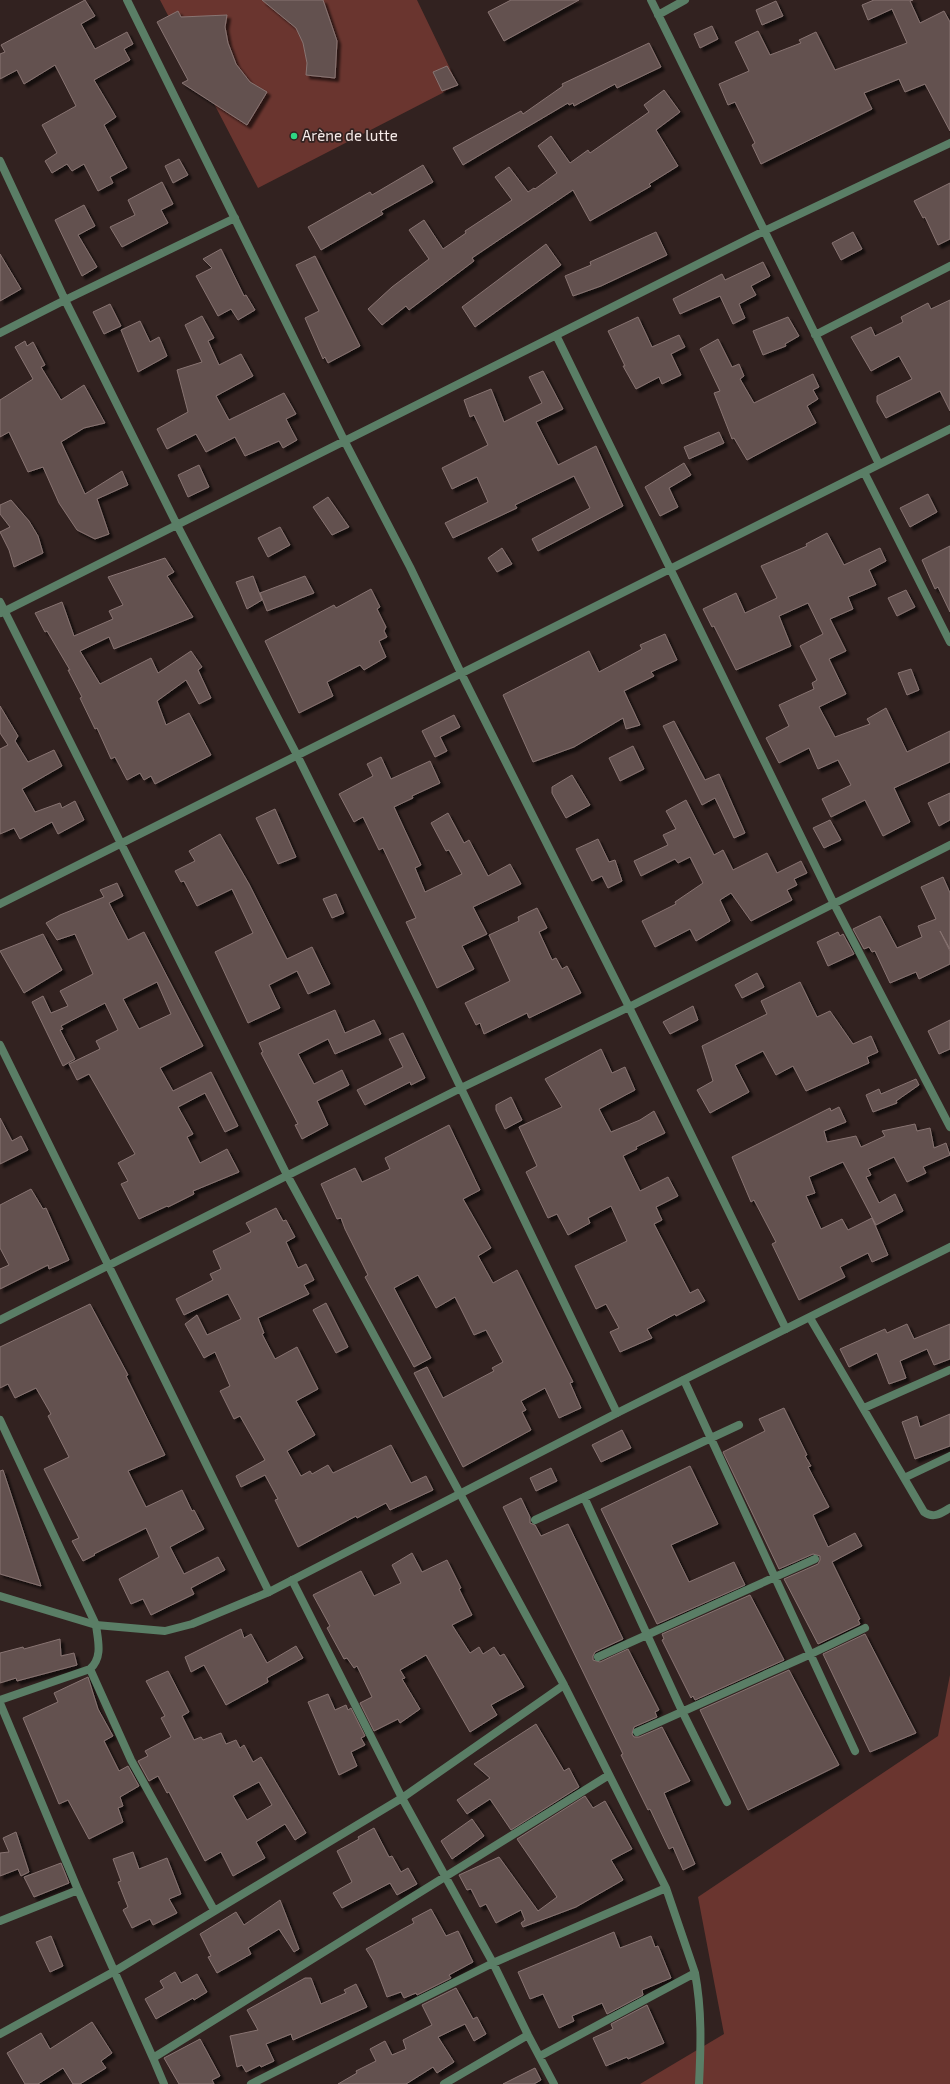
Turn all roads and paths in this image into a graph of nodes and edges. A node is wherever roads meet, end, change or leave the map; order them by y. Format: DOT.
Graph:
graph roads {
  1 [pos="126,0"];
  2 [pos="650,0"];
  3 [pos="685,0"];
  4 [pos="658,15"];
  5 [pos="950,143"];
  6 [pos="0,161"];
  7 [pos="235,218"];
  8 [pos="764,231"];
  9 [pos="950,266"];
  10 [pos="65,300"];
  11 [pos="0,333"];
  12 [pos="556,335"];
  13 [pos="815,335"];
  14 [pos="950,429"];
  15 [pos="344,440"];
  16 [pos="879,464"];
  17 [pos="864,472"];
  18 [pos="176,525"];
  19 [pos="671,569"];
  20 [pos="0,602"];
  21 [pos="2,612"];
  22 [pos="950,642"];
  23 [pos="461,673"];
  24 [pos="297,755"];
  25 [pos="121,843"];
  26 [pos="950,846"];
  27 [pos="834,902"];
  28 [pos="0,904"];
  29 [pos="629,1007"];
  30 [pos="0,1045"];
  31 [pos="461,1088"];
  32 [pos="950,1127"];
  33 [pos="287,1175"];
  34 [pos="950,1247"];
  35 [pos="109,1263"];
  36 [pos="810,1318"];
  37 [pos="0,1320"];
  38 [pos="786,1329"];
  39 [pos="950,1370"];
  40 [pos="684,1380"];
  41 [pos="864,1408"];
  42 [pos="617,1413"];
  43 [pos="0,1420"];
  44 [pos="739,1424"];
  45 [pos="711,1436"];
  46 [pos="950,1456"];
  47 [pos="904,1478"];
  48 [pos="461,1492"];
  49 [pos="584,1497"];
  50 [pos="950,1508"];
  51 [pos="535,1520"];
  52 [pos="815,1559"];
  53 [pos="775,1578"];
  54 [pos="292,1580"];
  55 [pos="270,1592"];
  56 [pos="0,1596"];
  57 [pos="96,1625"];
  58 [pos="865,1628"];
  59 [pos="647,1635"];
  60 [pos="811,1654"];
  61 [pos="598,1657"];
  62 [pos="90,1669"];
  63 [pos="564,1685"];
  64 [pos="0,1701"];
  65 [pos="682,1712"];
  66 [pos="637,1732"];
  67 [pos="855,1751"];
  68 [pos="609,1775"];
  69 [pos="402,1798"];
  70 [pos="727,1802"];
  71 [pos="446,1877"];
  72 [pos="666,1888"];
  73 [pos="78,1890"];
  74 [pos="214,1910"];
  75 [pos="0,1921"];
  76 [pos="493,1963"];
  77 [pos="116,1971"];
  78 [pos="695,1973"];
  79 [pos="0,2034"];
  80 [pos="528,2035"];
  81 [pos="540,2056"];
  82 [pos="153,2058"];
  83 [pos="164,2084"];
  84 [pos="251,2084"];
  85 [pos="444,2084"];
  86 [pos="554,2084"];
  87 [pos="699,2084"];
  1 -- 7 [label="street"];
  2 -- 4 [label="street"];
  3 -- 4 [label="street"];
  4 -- 8 [label="street"];
  5 -- 8 [label="street"];
  6 -- 10 [label="street"];
  7 -- 10 [label="street"];
  7 -- 15 [label="street"];
  8 -- 12 [label="street"];
  8 -- 13 [label="street"];
  9 -- 13 [label="street"];
  10 -- 11 [label="street"];
  10 -- 18 [label="street"];
  12 -- 15 [label="street"];
  12 -- 19 [label="street"];
  13 -- 16 [label="street"];
  14 -- 16 [label="street"];
  15 -- 18 [label="street"];
  15 -- 23 [label="street"];
  16 -- 17 [label="street"];
  17 -- 19 [label="street"];
  17 -- 22 [label="street"];
  18 -- 21 [label="street"];
  18 -- 24 [label="street"];
  19 -- 23 [label="street"];
  19 -- 27 [label="street"];
  20 -- 21 [label="street"];
  21 -- 25 [label="street"];
  23 -- 24 [label="street"];
  23 -- 29 [label="street"];
  24 -- 25 [label="street"];
  24 -- 31 [label="street"];
  25 -- 28 [label="street"];
  25 -- 33 [label="street"];
  26 -- 27 [label="street"];
  27 -- 29 [label="street"];
  27 -- 32 [label="street"];
  29 -- 31 [label="street"];
  29 -- 38 [label="street"];
  30 -- 35 [label="street"];
  31 -- 33 [label="street"];
  31 -- 42 [label="street"];
  33 -- 35 [label="street"];
  33 -- 48 [label="street"];
  34 -- 36 [label="street"];
  35 -- 37 [label="street"];
  35 -- 55 [label="street"];
  36 -- 38 [label="street"];
  36 -- 41 [label="street"];
  38 -- 40 [label="street"];
  39 -- 41 [label="street"];
  40 -- 42 [label="street"];
  40 -- 45 [label="street"];
  41 -- 47 [label="street"];
  42 -- 48 [label="street"];
  43 -- 57 [label="street"];
  44 -- 45 [label="street"];
  45 -- 49 [label="street"];
  45 -- 53 [label="street"];
  46 -- 47 [label="street"];
  47 -- 50 [label="street"];
  48 -- 54 [label="street"];
  48 -- 63 [label="street"];
  49 -- 51 [label="street"];
  49 -- 59 [label="street"];
  52 -- 53 [label="street"];
  53 -- 59 [label="street"];
  53 -- 60 [label="street"];
  54 -- 55 [label="street"];
  54 -- 69 [label="street"];
  55 -- 57 [label="street"];
  56 -- 57 [label="street"];
  57 -- 62 [label="street"];
  58 -- 60 [label="street"];
  59 -- 61 [label="street"];
  59 -- 65 [label="street"];
  60 -- 65 [label="street"];
  60 -- 67 [label="street"];
  62 -- 64 [label="street"];
  62 -- 74 [label="street"];
  63 -- 68 [label="street"];
  63 -- 69 [label="street"];
  64 -- 73 [label="street"];
  65 -- 66 [label="street"];
  65 -- 70 [label="street"];
  68 -- 71 [label="street"];
  68 -- 72 [label="street"];
  69 -- 71 [label="street"];
  69 -- 74 [label="street"];
  71 -- 76 [label="street"];
  71 -- 82 [label="street"];
  72 -- 76 [label="street"];
  72 -- 78 [label="street"];
  73 -- 75 [label="street"];
  73 -- 77 [label="street"];
  74 -- 77 [label="street"];
  76 -- 80 [label="street"];
  76 -- 84 [label="street"];
  77 -- 79 [label="street"];
  77 -- 82 [label="street"];
  78 -- 81 [label="street"];
  78 -- 87 [label="street"];
  80 -- 81 [label="street"];
  80 -- 85 [label="street"];
  81 -- 86 [label="street"];
  82 -- 83 [label="street"];
}
